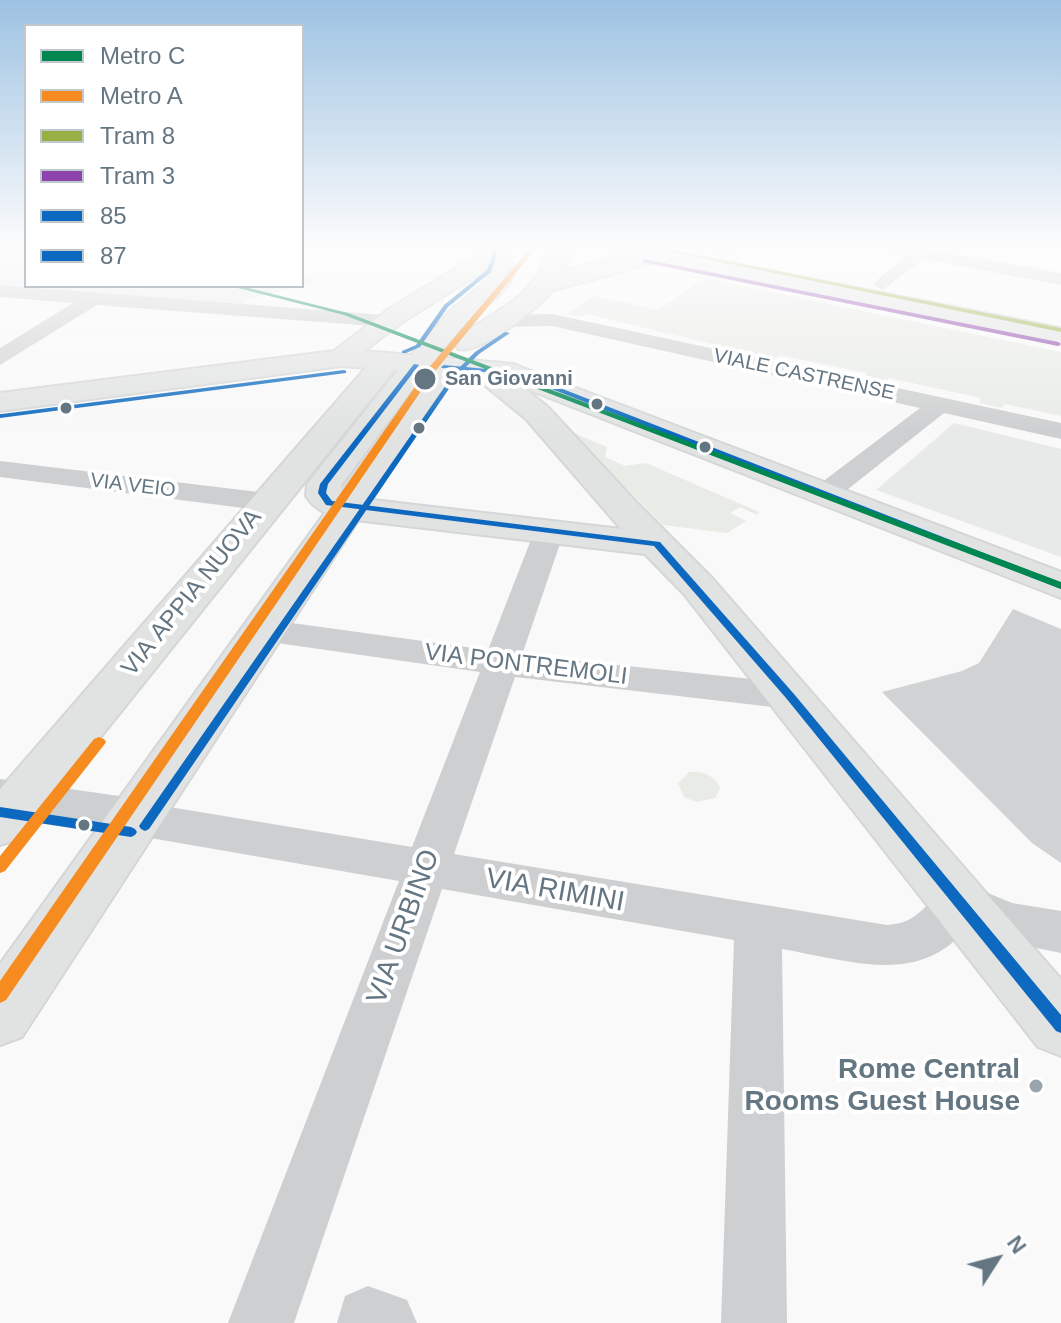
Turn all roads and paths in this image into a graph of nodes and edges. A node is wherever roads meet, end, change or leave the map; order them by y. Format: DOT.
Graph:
graph roads {
  1 [pos="77,309"];
  2 [pos="230,309"];
  3 [pos="407,309"];
  4 [pos="415,309"];
  5 [pos="467,309"];
  6 [pos="538,309"];
  7 [pos="924,309"];
  8 [pos="1009,309"];
  9 [pos="1061,319"];
  10 [pos="385,321"];
  11 [pos="499,321"];
  12 [pos="1061,336"];
  13 [pos="1,356"];
  14 [pos="342,358"];
  15 [pos="403,367"];
  16 [pos="477,369"];
  17 [pos="0,402"];
  18 [pos="940,404"];
  19 [pos="1061,431"];
  20 [pos="0,469"];
  21 [pos="823,495"];
  22 [pos="267,502"];
  23 [pos="347,508"];
  24 [pos="549,532"];
  25 [pos="657,544"];
  26 [pos="1061,586"];
  27 [pos="263,630"];
  28 [pos="502,664"];
  29 [pos="790,696"];
  30 [pos="7,808"];
  31 [pos="133,818"];
  32 [pos="425,869"];
  33 [pos="959,901"];
  34 [pos="758,926"];
  35 [pos="1061,932"];
  36 [pos="0,1016"];
  37 [pos="1061,1026"];
  38 [pos="261,1323"];
  39 [pos="754,1323"];
  1 -- 13 [label="street"];
  2 -- 10 [label="street"];
  3 -- 10 [label="main road"];
  4 -- 15 [label="main road"];
  5 -- 15 [label="main road"];
  6 -- 11 [label="main road"];
  7 -- 12 [label="main road"];
  8 -- 9 [label="main road"];
  10 -- 14 [label="main road"];
  11 -- 15 [label="main road"];
  11 -- 18 [label="street, VIALE CASTRENSE"];
  14 -- 15 [label="main road"];
  14 -- 17 [label="main road"];
  15 -- 16 [label="main road"];
  15 -- 22 [label="main road, VIA APPIA NUOVA"];
  15 -- 23 [label="main road"];
  16 -- 21 [label="main road"];
  16 -- 25 [label="main road"];
  18 -- 19 [label="street, VIALE CASTRENSE"];
  18 -- 21 [label="street"];
  20 -- 22 [label="street, VIA VEIO"];
  21 -- 26 [label="main road"];
  22 -- 30 [label="main road, VIA APPIA NUOVA"];
  23 -- 24 [label="main road"];
  23 -- 27 [label="main road"];
  24 -- 25 [label="main road"];
  24 -- 28 [label="street, VIA URBINO"];
  25 -- 29 [label="main road"];
  27 -- 28 [label="street, VIA PONTREMOLI"];
  27 -- 31 [label="main road"];
  28 -- 29 [label="street, VIA PONTREMOLI"];
  28 -- 32 [label="street, VIA URBINO"];
  29 -- 33 [label="main road"];
  30 -- 31 [label="street, VIA APPIA NUOVA"];
  31 -- 32 [label="street, VIA RIMINI"];
  31 -- 36 [label="main road"];
  32 -- 34 [label="street, VIA RIMINI"];
  32 -- 38 [label="street, VIA URBINO"];
  33 -- 34 [label="street, VIA RIMINI"];
  33 -- 35 [label="street"];
  33 -- 37 [label="main road"];
  34 -- 39 [label="street"];
}
